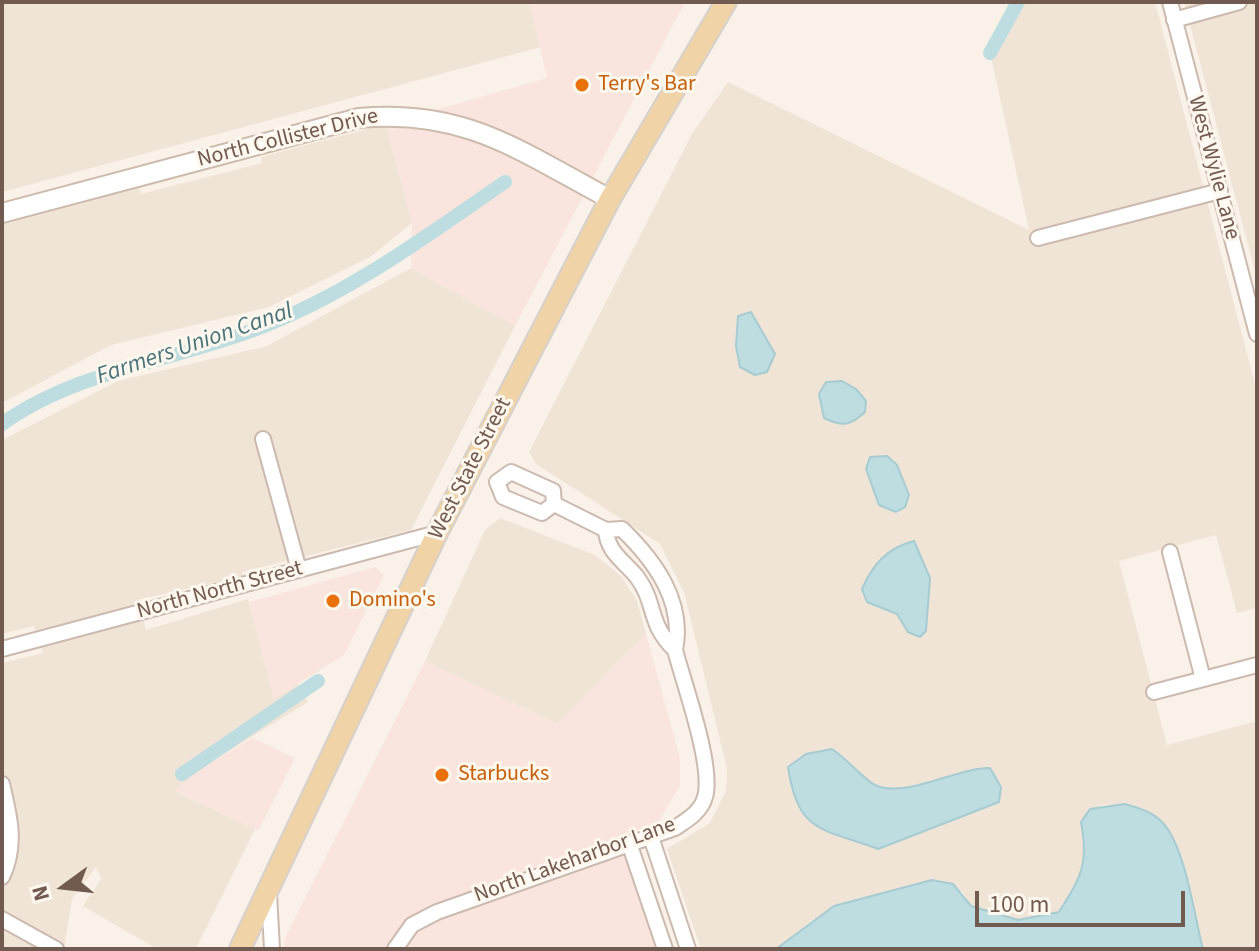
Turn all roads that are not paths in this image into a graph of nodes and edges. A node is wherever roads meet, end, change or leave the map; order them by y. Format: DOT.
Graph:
graph roads {
  1 [pos="726,2"];
  2 [pos="1170,2"];
  3 [pos="1239,2"];
  4 [pos="1174,20"];
  5 [pos="1220,191"];
  6 [pos="610,199"];
  7 [pos="2,213"];
  8 [pos="1038,238"];
  9 [pos="1257,334"];
  10 [pos="263,439"];
  11 [pos="472,468"];
  12 [pos="497,482"];
  13 [pos="554,504"];
  14 [pos="606,530"];
  15 [pos="437,533"];
  16 [pos="1170,552"];
  17 [pos="299,570"];
  18 [pos="2,649"];
  19 [pos="675,650"];
  20 [pos="1257,665"];
  21 [pos="1203,679"];
  22 [pos="1154,692"];
  23 [pos="2,784"];
  24 [pos="651,837"];
  25 [pos="629,843"];
  26 [pos="2,877"];
  27 [pos="269,889"];
  28 [pos="2,919"];
  29 [pos="56,949"];
  30 [pos="240,949"];
  31 [pos="272,949"];
  32 [pos="395,949"];
  33 [pos="665,949"];
  34 [pos="688,949"];
  1 -- 6 [label="main road, West State Street"];
  2 -- 4 [label="street, West Wylie Lane"];
  3 -- 4 [label="street"];
  4 -- 5 [label="street, West Wylie Lane"];
  5 -- 8 [label="street"];
  5 -- 9 [label="street, West Wylie Lane"];
  6 -- 7 [label="street, North Collister Drive"];
  6 -- 11 [label="main road, West State Street"];
  10 -- 17 [label="street"];
  11 -- 12 [label="street, North Lakeharbor Lane"];
  11 -- 15 [label="main road, West State Street"];
  12 -- 13 [label="street, North Lakeharbor Lane"];
  12 -- 13 [label="street, North Lakeharbor Lane"];
  13 -- 14 [label="street, North Lakeharbor Lane"];
  14 -- 19 [label="street, North Lakeharbor Lane"];
  14 -- 19 [label="street, North Lakeharbor Lane"];
  15 -- 17 [label="street, North North Street"];
  15 -- 27 [label="main road, West State Street"];
  16 -- 21 [label="street"];
  17 -- 18 [label="street, North North Street"];
  19 -- 24 [label="street, North Lakeharbor Lane"];
  20 -- 21 [label="street"];
  21 -- 22 [label="street"];
  23 -- 26 [label="street"];
  24 -- 25 [label="street, North Lakeharbor Lane"];
  24 -- 34 [label="street"];
  25 -- 32 [label="street, North Lakeharbor Lane"];
  25 -- 33 [label="street"];
  27 -- 30 [label="main road, West State Street"];
  27 -- 31 [label="street"];
  28 -- 29 [label="street"];
}
